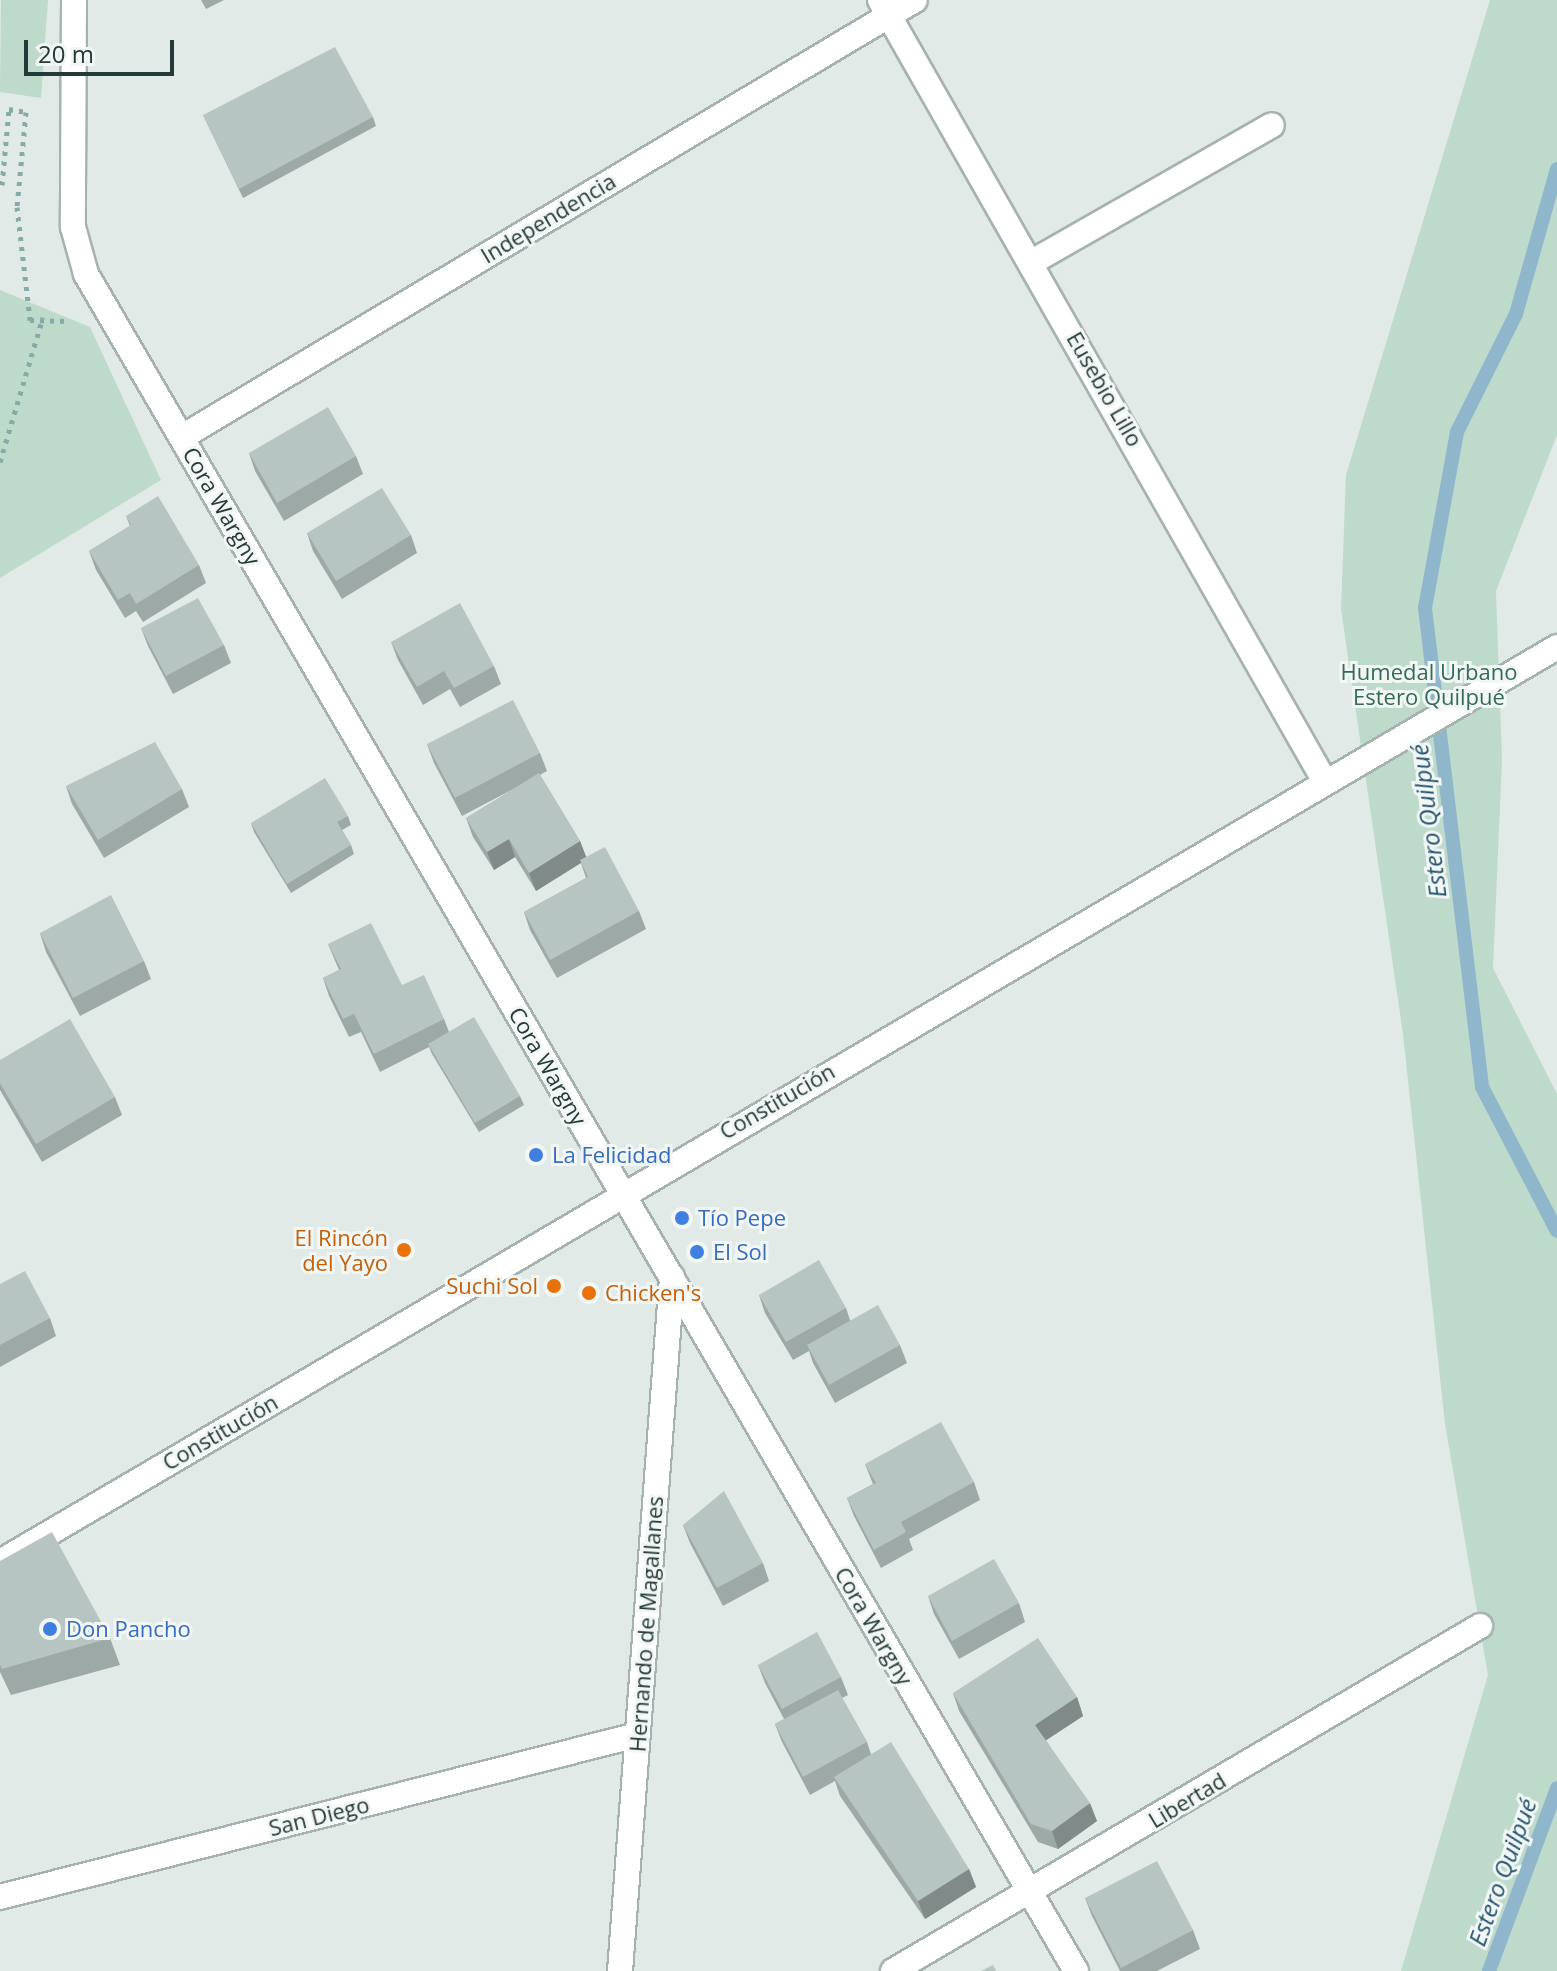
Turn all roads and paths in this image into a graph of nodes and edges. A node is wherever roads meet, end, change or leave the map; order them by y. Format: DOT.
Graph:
graph roads {
  1 [pos="74,0"];
  2 [pos="915,0"];
  3 [pos="884,7"];
  4 [pos="1272,125"];
  5 [pos="2,185"];
  6 [pos="1032,262"];
  7 [pos="43,317"];
  8 [pos="114,329"];
  9 [pos="182,437"];
  10 [pos="0,462"];
  11 [pos="1557,647"];
  12 [pos="1324,780"];
  13 [pos="622,1192"];
  14 [pos="672,1277"];
  15 [pos="0,1562"];
  16 [pos="1480,1626"];
  17 [pos="637,1735"];
  18 [pos="1029,1893"];
  19 [pos="0,1897"];
  20 [pos="620,1971"];
  21 [pos="893,1971"];
  22 [pos="1076,1971"];
  1 -- 8 [label="street, Cora Wargny"];
  2 -- 3 [label="street, Independencia"];
  3 -- 6 [label="street, Eusebio Lillo"];
  3 -- 9 [label="street, Independencia"];
  4 -- 6 [label="street"];
  5 -- 7 [label="path"];
  6 -- 12 [label="street, Eusebio Lillo"];
  7 -- 8 [label="path"];
  7 -- 10 [label="path"];
  8 -- 9 [label="street, Cora Wargny"];
  9 -- 13 [label="street, Cora Wargny"];
  11 -- 12 [label="street, Constitución"];
  12 -- 13 [label="street, Constitución"];
  13 -- 14 [label="street, Cora Wargny"];
  13 -- 15 [label="street, Constitución"];
  14 -- 17 [label="street, Hernando de Magallanes"];
  14 -- 18 [label="street, Cora Wargny"];
  16 -- 18 [label="street, Libertad"];
  17 -- 19 [label="street, San Diego"];
  17 -- 20 [label="street, Hernando de Magallanes"];
  18 -- 21 [label="street, Libertad"];
  18 -- 22 [label="street, Cora Wargny"];
}
